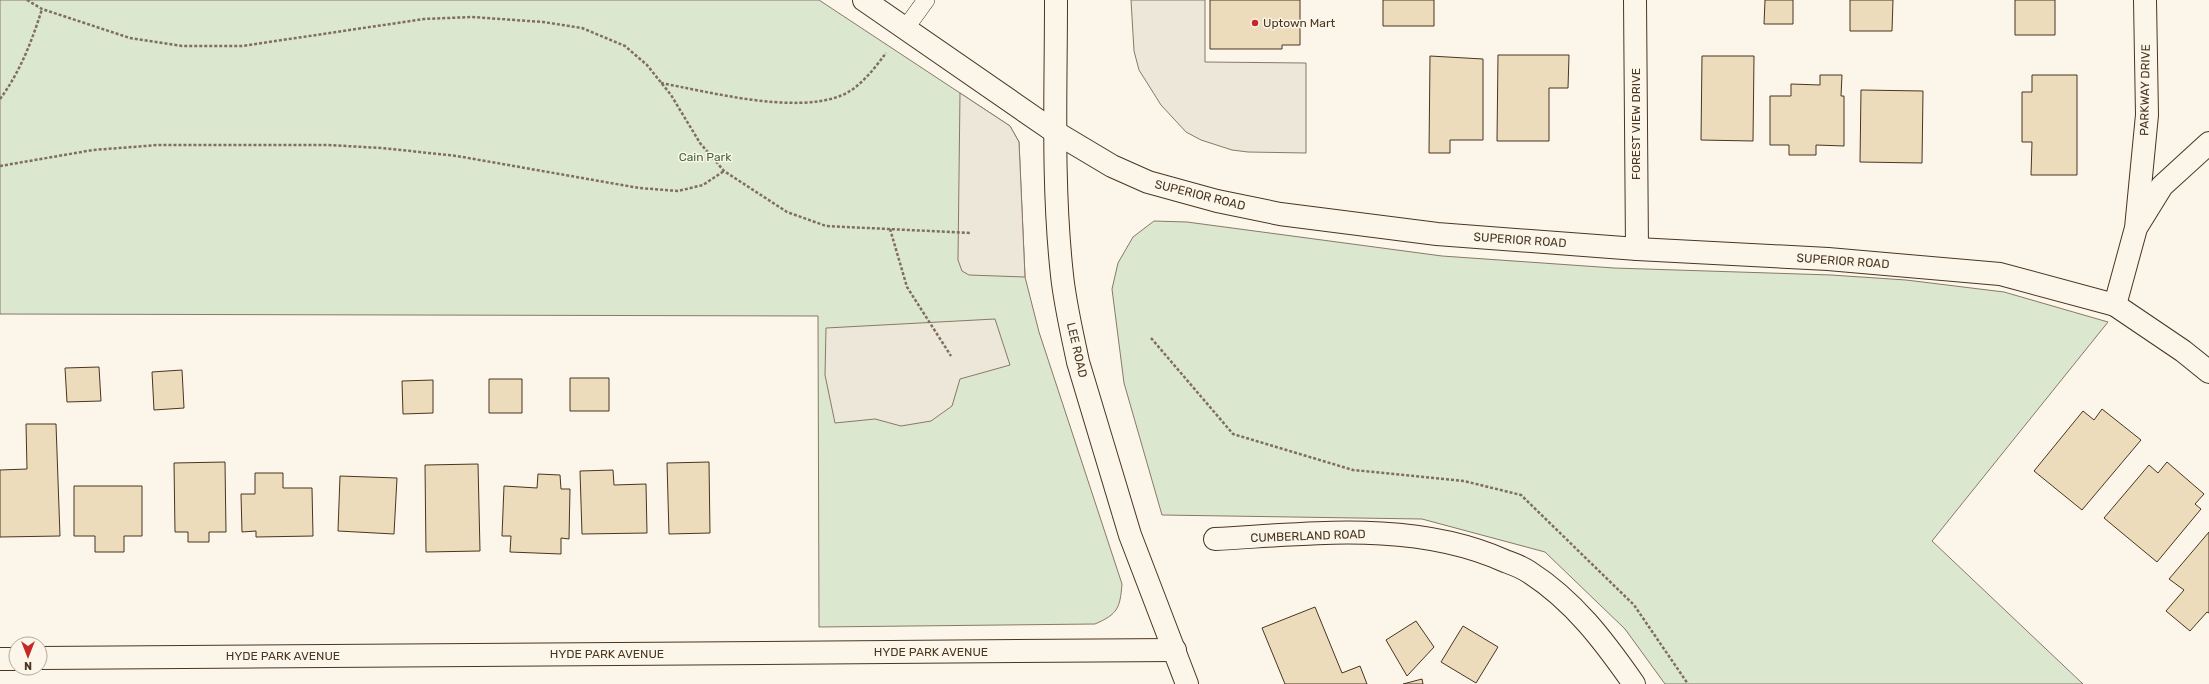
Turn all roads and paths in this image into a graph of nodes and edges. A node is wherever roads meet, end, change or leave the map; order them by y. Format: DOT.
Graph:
graph roads {
  1 [pos="27,0"];
  2 [pos="864,0"];
  3 [pos="926,0"];
  4 [pos="1056,0"];
  5 [pos="1635,0"];
  6 [pos="2145,0"];
  7 [pos="42,9"];
  8 [pos="905,28"];
  9 [pos="886,52"];
  10 [pos="661,83"];
  11 [pos="0,99"];
  12 [pos="1055,132"];
  13 [pos="2209,143"];
  14 [pos="0,166"];
  15 [pos="724,171"];
  16 [pos="2136,228"];
  17 [pos="890,230"];
  18 [pos="971,233"];
  19 [pos="1637,248"];
  20 [pos="2115,305"];
  21 [pos="1151,338"];
  22 [pos="951,356"];
  23 [pos="2209,372"];
  24 [pos="1215,539"];
  25 [pos="1175,650"];
  26 [pos="48,658"];
  27 [pos="1187,684"];
  28 [pos="1634,684"];
  29 [pos="1688,684"];
  1 -- 7 [label="path"];
  2 -- 8 [label="street, SUPERIOR ROAD"];
  3 -- 8 [label="lane"];
  4 -- 12 [label="street, LEE ROAD"];
  5 -- 19 [label="street, FOREST VIEW DRIVE"];
  6 -- 16 [label="street, PARKWAY DRIVE"];
  7 -- 10 [label="path"];
  7 -- 11 [label="path"];
  8 -- 12 [label="street, SUPERIOR ROAD"];
  9 -- 10 [label="path"];
  10 -- 15 [label="path"];
  12 -- 19 [label="street, SUPERIOR ROAD"];
  12 -- 25 [label="street, LEE ROAD"];
  13 -- 16 [label="street"];
  14 -- 15 [label="path"];
  15 -- 17 [label="path"];
  16 -- 20 [label="street"];
  17 -- 18 [label="path"];
  17 -- 22 [label="path"];
  19 -- 20 [label="street, SUPERIOR ROAD"];
  20 -- 23 [label="street, SUPERIOR ROAD"];
  21 -- 29 [label="path"];
  24 -- 28 [label="street, CUMBERLAND ROAD"];
  25 -- 26 [label="street, HYDE PARK AVENUE"];
  25 -- 27 [label="street, LEE ROAD"];
}
